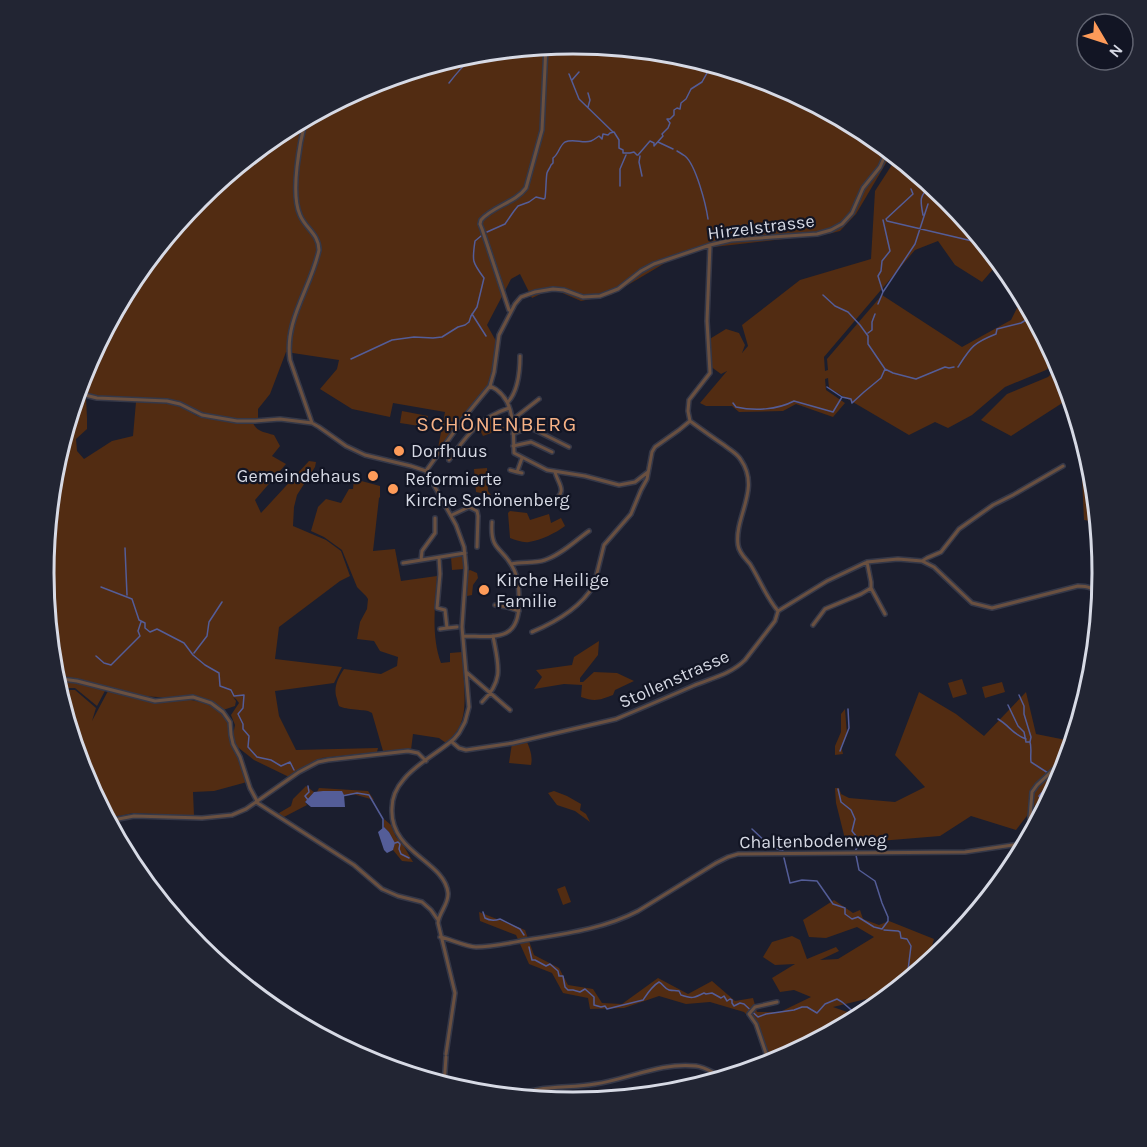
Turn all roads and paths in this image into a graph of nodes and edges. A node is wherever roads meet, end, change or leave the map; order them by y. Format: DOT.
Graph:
graph roads {
  1 [pos="546,55"];
  2 [pos="303,131"];
  3 [pos="884,157"];
  4 [pos="710,245"];
  5 [pos="511,311"];
  6 [pos="520,356"];
  7 [pos="490,386"];
  8 [pos="86,395"];
  9 [pos="539,399"];
  10 [pos="508,402"];
  11 [pos="509,408"];
  12 [pos="512,421"];
  13 [pos="690,421"];
  14 [pos="312,423"];
  15 [pos="513,434"];
  16 [pos="513,446"];
  17 [pos="569,447"];
  18 [pos="552,452"];
  19 [pos="522,458"];
  20 [pos="450,460"];
  21 [pos="1063,466"];
  22 [pos="510,470"];
  23 [pos="426,471"];
  24 [pos="517,472"];
  25 [pos="555,472"];
  26 [pos="648,472"];
  27 [pos="522,473"];
  28 [pos="468,496"];
  29 [pos="516,503"];
  30 [pos="469,507"];
  31 [pos="452,515"];
  32 [pos="435,518"];
  33 [pos="492,522"];
  34 [pos="589,531"];
  35 [pos="477,547"];
  36 [pos="465,553"];
  37 [pos="439,558"];
  38 [pos="421,560"];
  39 [pos="922,561"];
  40 [pos="867,562"];
  41 [pos="403,564"];
  42 [pos="511,564"];
  43 [pos="871,588"];
  44 [pos="1093,588"];
  45 [pos="495,605"];
  46 [pos="778,611"];
  47 [pos="519,612"];
  48 [pos="885,614"];
  49 [pos="813,625"];
  50 [pos="457,627"];
  51 [pos="447,628"];
  52 [pos="440,629"];
  53 [pos="532,632"];
  54 [pos="463,636"];
  55 [pos="493,636"];
  56 [pos="466,672"];
  57 [pos="65,679"];
  58 [pos="491,693"];
  59 [pos="482,702"];
  60 [pos="510,710"];
  61 [pos="452,742"];
  62 [pos="426,760"];
  63 [pos="1054,769"];
  64 [pos="257,802"];
  65 [pos="117,819"];
  66 [pos="1030,819"];
  67 [pos="1016,845"];
  68 [pos="438,920"];
  69 [pos="440,937"];
  70 [pos="777,1002"];
  71 [pos="767,1055"];
  72 [pos="714,1073"];
  73 [pos="445,1076"];
  74 [pos="528,1091"];
  1 -- 5 [label="street"];
  2 -- 14 [label="street"];
  3 -- 4 [label="street, Hirzelstrasse"];
  4 -- 5 [label="street, Hirzelstrasse"];
  4 -- 13 [label="street"];
  5 -- 7 [label="street, Hirzelstrasse"];
  6 -- 10 [label="street"];
  7 -- 10 [label="street"];
  7 -- 23 [label="street, Hirzelstrasse"];
  8 -- 14 [label="street"];
  9 -- 12 [label="street"];
  10 -- 11 [label="street"];
  11 -- 12 [label="street"];
  11 -- 20 [label="street"];
  12 -- 15 [label="street"];
  13 -- 26 [label="street"];
  13 -- 46 [label="street"];
  14 -- 23 [label="street"];
  15 -- 16 [label="street"];
  15 -- 17 [label="street"];
  16 -- 18 [label="street"];
  16 -- 19 [label="street"];
  19 -- 24 [label="street"];
  19 -- 25 [label="street"];
  21 -- 39 [label="street"];
  22 -- 24 [label="street"];
  23 -- 31 [label="street"];
  24 -- 27 [label="street"];
  25 -- 26 [label="street"];
  25 -- 29 [label="street"];
  26 -- 53 [label="street"];
  28 -- 30 [label="street"];
  30 -- 31 [label="street"];
  30 -- 35 [label="street"];
  31 -- 36 [label="street"];
  32 -- 38 [label="street"];
  33 -- 42 [label="street"];
  34 -- 42 [label="street"];
  36 -- 37 [label="street"];
  36 -- 54 [label="street"];
  37 -- 38 [label="street"];
  37 -- 51 [label="street"];
  38 -- 41 [label="street"];
  39 -- 40 [label="street, Stollenstrasse"];
  39 -- 44 [label="street"];
  40 -- 43 [label="street"];
  40 -- 46 [label="street, Stollenstrasse"];
  42 -- 47 [label="street"];
  43 -- 48 [label="street"];
  43 -- 49 [label="street"];
  45 -- 47 [label="street"];
  46 -- 61 [label="street, Stollenstrasse"];
  47 -- 55 [label="street"];
  50 -- 51 [label="street"];
  51 -- 52 [label="street"];
  54 -- 55 [label="street"];
  54 -- 56 [label="street"];
  55 -- 58 [label="street"];
  56 -- 58 [label="street"];
  56 -- 61 [label="street"];
  57 -- 64 [label="street"];
  58 -- 59 [label="street"];
  58 -- 60 [label="street"];
  61 -- 62 [label="street"];
  62 -- 64 [label="street"];
  62 -- 68 [label="street"];
  63 -- 66 [label="street"];
  64 -- 65 [label="street"];
  64 -- 68 [label="street"];
  67 -- 69 [label="street, Chaltenbodenweg"];
  68 -- 69 [label="street"];
  69 -- 73 [label="street"];
  70 -- 71 [label="street"];
  72 -- 74 [label="street"];
}
